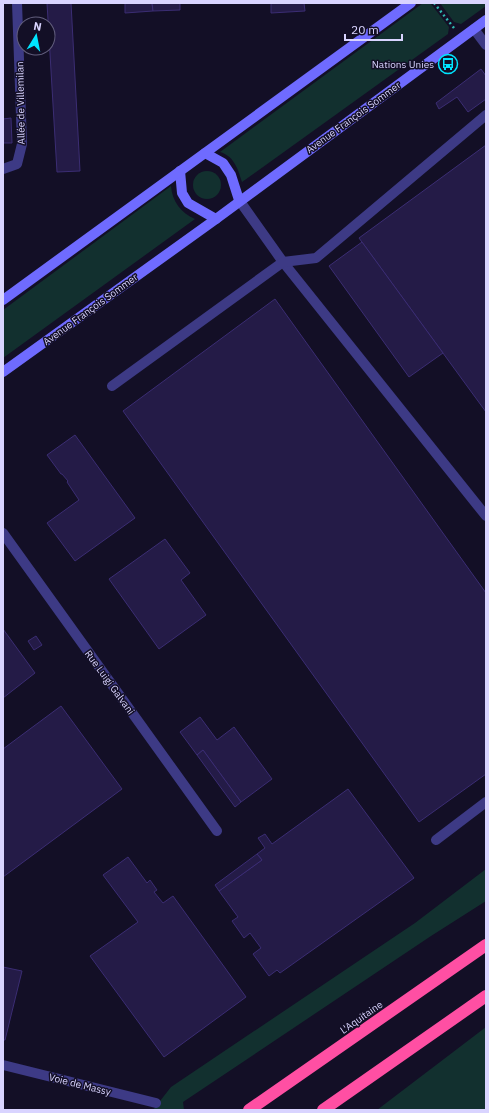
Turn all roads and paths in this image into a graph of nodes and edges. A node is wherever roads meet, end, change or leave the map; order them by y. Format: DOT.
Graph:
graph roads {
  1 [pos="16,3"];
  2 [pos="411,3"];
  3 [pos="434,3"];
  4 [pos="486,20"];
  5 [pos="474,29"];
  6 [pos="462,38"];
  7 [pos="486,45"];
  8 [pos="486,114"];
  9 [pos="205,153"];
  10 [pos="3,170"];
  11 [pos="180,171"];
  12 [pos="239,200"];
  13 [pos="216,219"];
  14 [pos="283,262"];
  15 [pos="3,300"];
  16 [pos="3,372"];
  17 [pos="112,386"];
  18 [pos="486,516"];
  19 [pos="3,533"];
  20 [pos="486,802"];
  21 [pos="216,831"];
  22 [pos="436,840"];
  23 [pos="486,945"];
  24 [pos="486,996"];
  25 [pos="3,1065"];
  26 [pos="156,1103"];
  27 [pos="249,1110"];
  28 [pos="323,1110"];
  1 -- 10 [label="street, Allée de Villemilan"];
  2 -- 9 [label="street"];
  3 -- 6 [label="path"];
  4 -- 5 [label="street, Avenue François Sommer"];
  5 -- 6 [label="street, Avenue François Sommer"];
  5 -- 7 [label="street"];
  6 -- 12 [label="street, Avenue François Sommer"];
  8 -- 14 [label="street"];
  9 -- 11 [label="street"];
  9 -- 12 [label="street"];
  11 -- 13 [label="street"];
  11 -- 15 [label="street"];
  12 -- 13 [label="street"];
  12 -- 14 [label="street"];
  13 -- 16 [label="street, Avenue François Sommer"];
  14 -- 17 [label="street"];
  14 -- 18 [label="street"];
  19 -- 21 [label="street, Rue Luigi Galvani"];
  20 -- 22 [label="street"];
  23 -- 27 [label="highway, L'Aquitaine"];
  24 -- 28 [label="highway"];
  25 -- 26 [label="street, Voie de Massy"];
}
